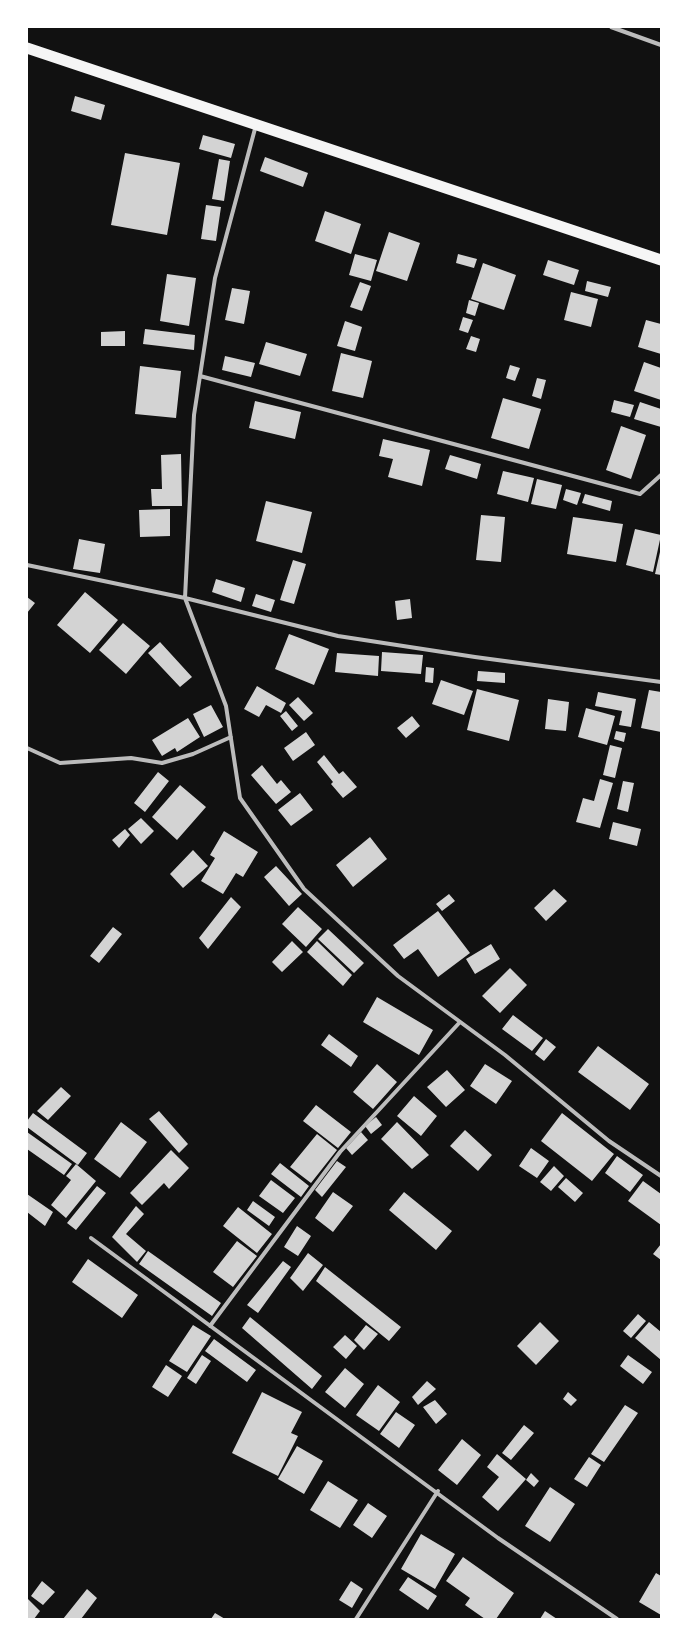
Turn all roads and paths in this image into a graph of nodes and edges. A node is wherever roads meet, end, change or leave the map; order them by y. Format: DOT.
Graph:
graph roads {
  1 [pos="611,27"];
  2 [pos="661,45"];
  3 [pos="27,48"];
  4 [pos="256,125"];
  5 [pos="661,260"];
  6 [pos="200,376"];
  7 [pos="661,476"];
  8 [pos="27,565"];
  9 [pos="185,598"];
  10 [pos="661,682"];
  11 [pos="231,737"];
  12 [pos="27,748"];
  13 [pos="460,1022"];
  14 [pos="661,1176"];
  15 [pos="91,1238"];
  16 [pos="210,1326"];
  17 [pos="438,1491"];
  18 [pos="356,1619"];
  19 [pos="617,1619"];
  1 -- 2 [label="street"];
  3 -- 4 [label="highway"];
  4 -- 5 [label="highway"];
  4 -- 6 [label="street"];
  6 -- 7 [label="street"];
  6 -- 9 [label="street"];
  8 -- 9 [label="street"];
  9 -- 10 [label="street"];
  9 -- 11 [label="street"];
  11 -- 12 [label="street"];
  11 -- 13 [label="street"];
  13 -- 14 [label="street"];
  13 -- 16 [label="street"];
  15 -- 16 [label="street"];
  16 -- 17 [label="street"];
  17 -- 18 [label="street"];
  17 -- 19 [label="street"];
}
